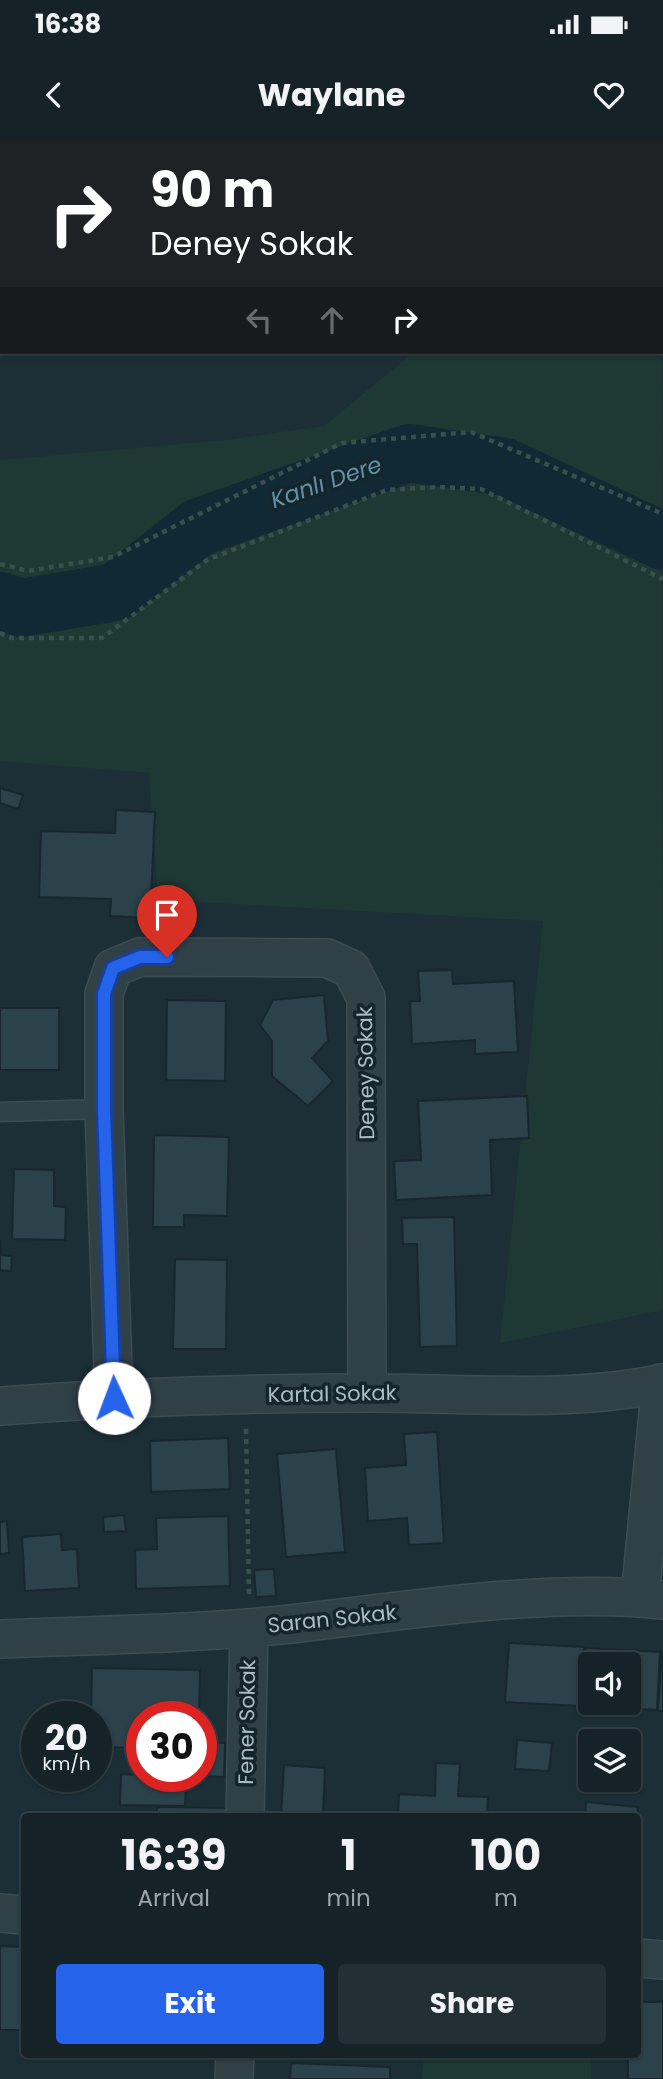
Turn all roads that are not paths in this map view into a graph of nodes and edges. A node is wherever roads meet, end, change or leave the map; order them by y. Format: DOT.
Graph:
graph roads {
  1 [pos="104,1108"];
  2 [pos="0,1112"];
  3 [pos="662,1383"];
  4 [pos="367,1392"];
  5 [pos="114,1398"];
  6 [pos="0,1406"];
  7 [pos="652,1598"];
  8 [pos="249,1628"];
  9 [pos="0,1639"];
  10 [pos="245,1813"];
  11 [pos="0,1913"];
  12 [pos="21,1914"];
  13 [pos="641,1958"];
  14 [pos="663,1960"];
  15 [pos="235,2058"];
  16 [pos="234,2079"];
  1 -- 2 [label="lane"];
  1 -- 4 [label="street, Deney Sokak"];
  1 -- 5 [label="street, Deney Sokak"];
  3 -- 4 [label="street, Kartal Sokak"];
  3 -- 7 [label="street"];
  4 -- 5 [label="street, Kartal Sokak"];
  5 -- 6 [label="street, Kartal Sokak"];
  7 -- 8 [label="street, Saran Sokak"];
  8 -- 9 [label="street, Saran Sokak"];
  8 -- 10 [label="street, Fener Sokak"];
  11 -- 12 [label="street"];
  13 -- 14 [label="street"];
  15 -- 16 [label="street"];
}
